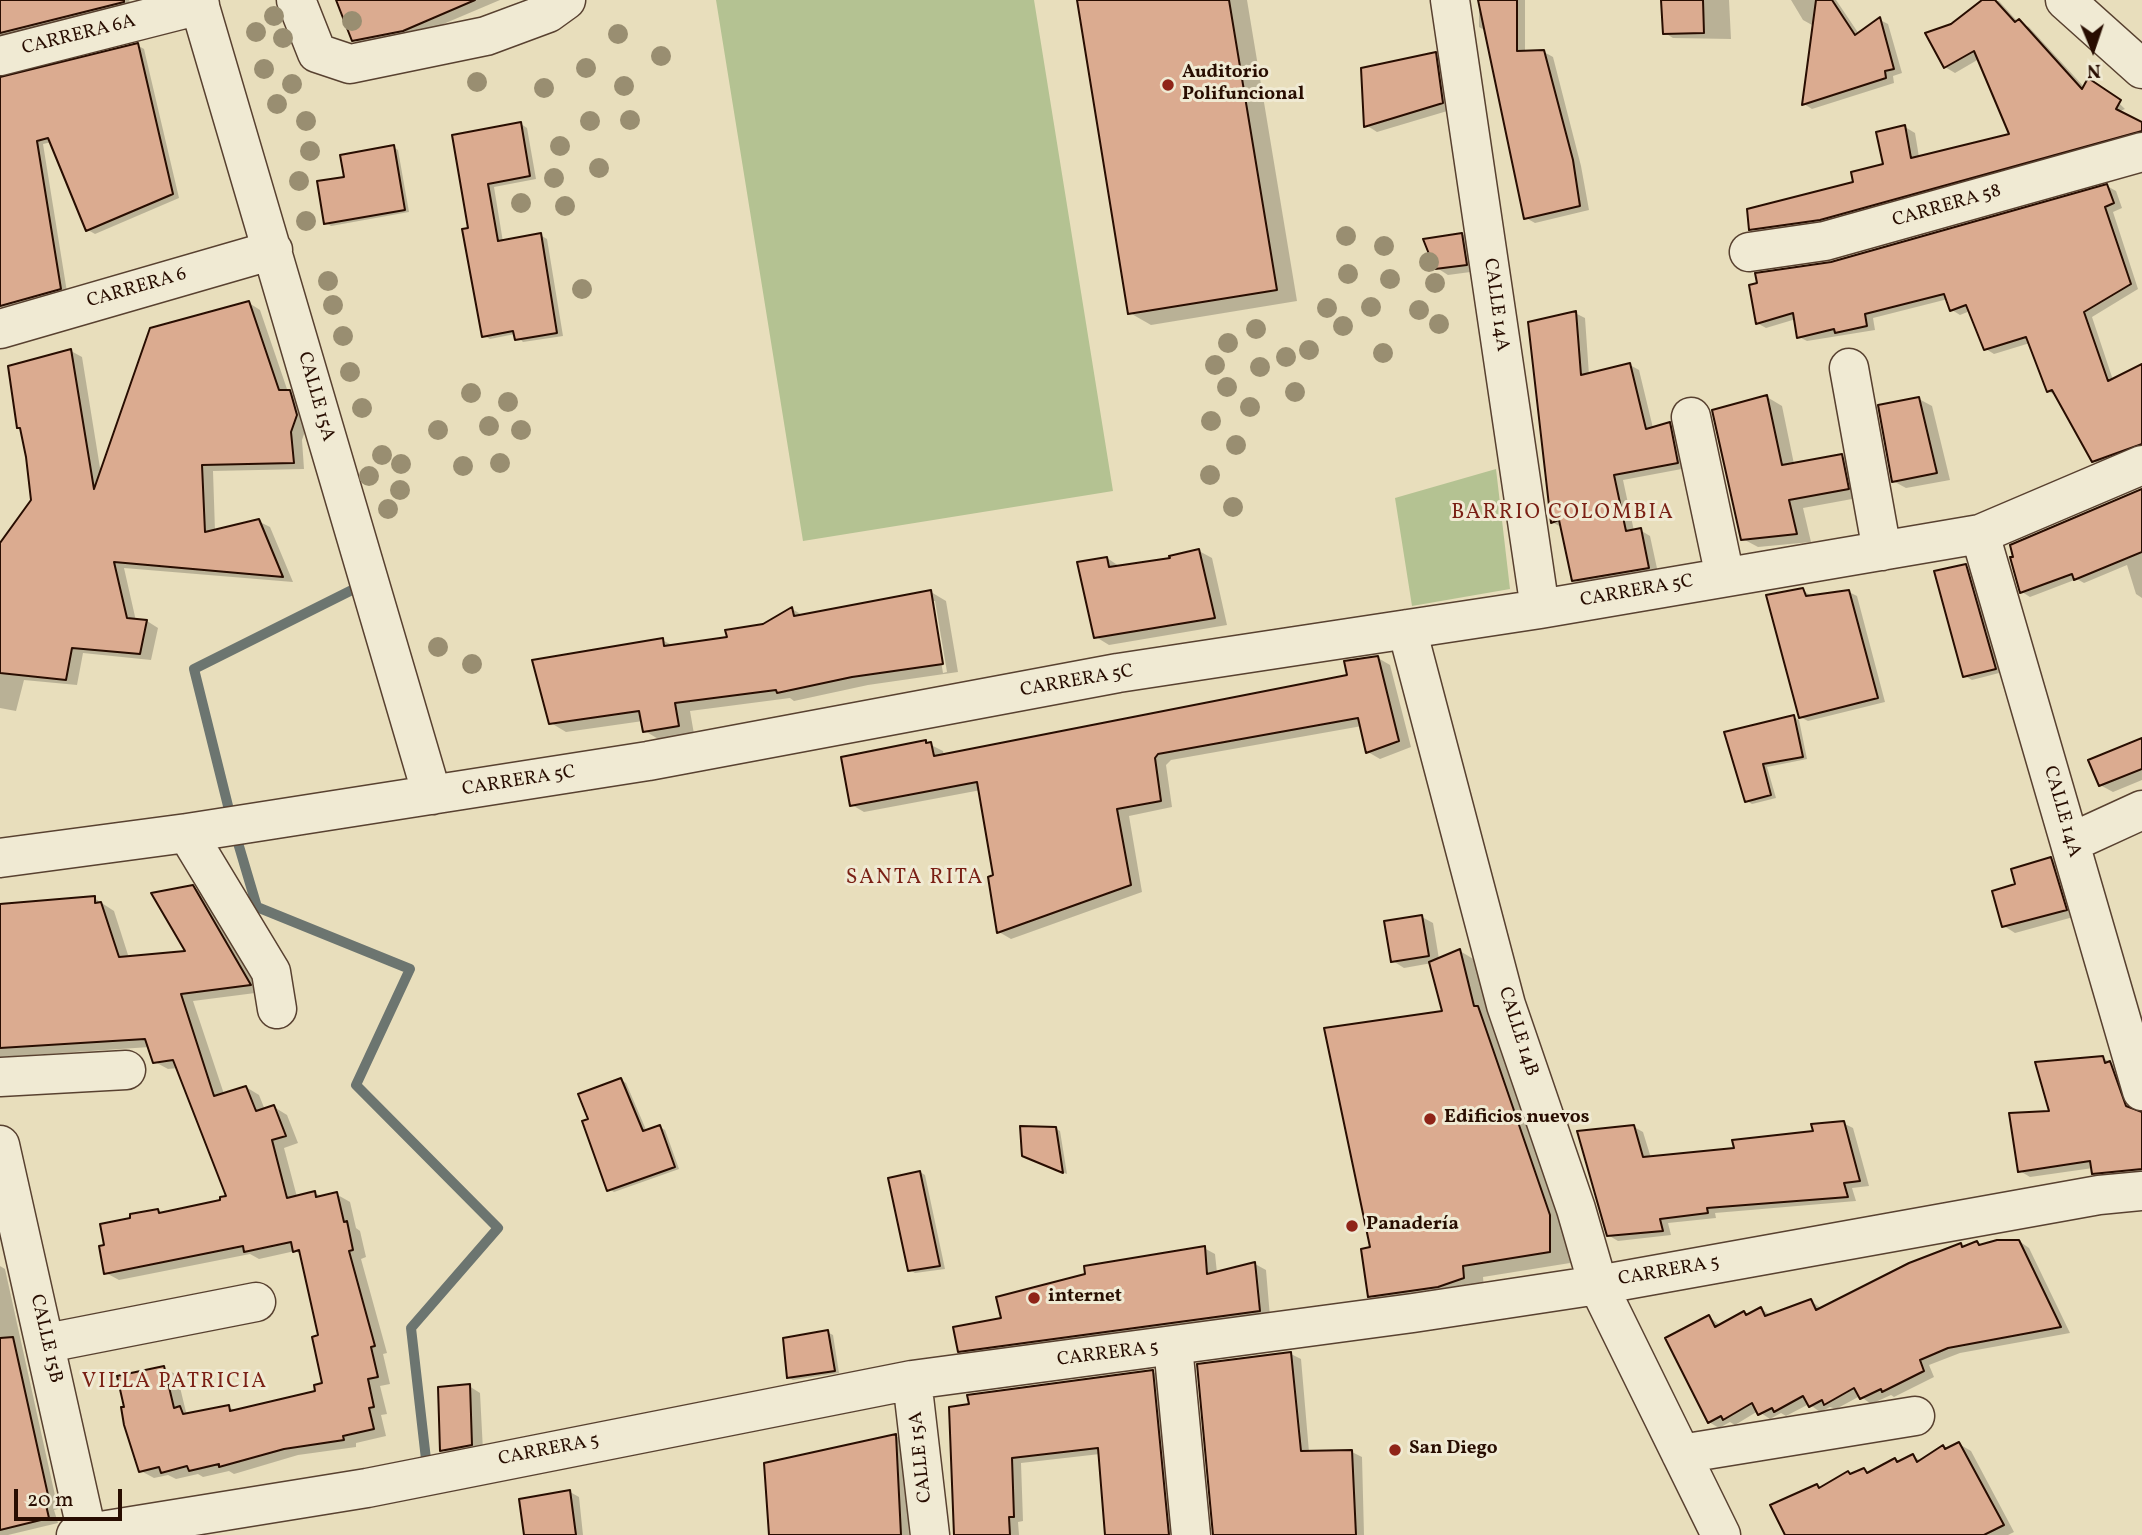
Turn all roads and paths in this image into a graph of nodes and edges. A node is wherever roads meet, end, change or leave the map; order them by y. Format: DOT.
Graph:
graph roads {
  1 [pos="296,0"];
  2 [pos="566,0"];
  3 [pos="1450,0"];
  4 [pos="2065,0"];
  5 [pos="199,2"];
  6 [pos="0,56"];
  7 [pos="2142,69"];
  8 [pos="2142,152"];
  9 [pos="274,250"];
  10 [pos="1749,252"];
  11 [pos="0,328"];
  12 [pos="1849,368"];
  13 [pos="1690,417"];
  14 [pos="2142,465"];
  15 [pos="1980,534"];
  16 [pos="1882,551"];
  17 [pos="1725,577"];
  18 [pos="1540,609"];
  19 [pos="1407,629"];
  20 [pos="432,795"];
  21 [pos="2142,810"];
  22 [pos="187,833"];
  23 [pos="2070,843"];
  24 [pos="0,858"];
  25 [pos="277,1009"];
  26 [pos="126,1070"];
  27 [pos="0,1077"];
  28 [pos="2142,1091"];
  29 [pos="0,1145"];
  30 [pos="2142,1191"];
  31 [pos="8,1218"];
  32 [pos="1598,1285"];
  33 [pos="256,1302"];
  34 [pos="47,1343"];
  35 [pos="1173,1346"];
  36 [pos="912,1380"];
  37 [pos="1914,1416"];
  38 [pos="1681,1454"];
  39 [pos="82,1534"];
  40 [pos="930,1535"];
  41 [pos="1191,1535"];
  42 [pos="1721,1535"];
  1 -- 2 [label="street"];
  3 -- 18 [label="street, CALLE 14A"];
  4 -- 7 [label="street"];
  5 -- 6 [label="street, CARRERA 6A"];
  5 -- 9 [label="street, CALLE 15A"];
  8 -- 10 [label="street, CARRERA 58"];
  9 -- 11 [label="street, CARRERA 6"];
  9 -- 20 [label="street, CALLE 15A"];
  12 -- 16 [label="street"];
  13 -- 17 [label="street"];
  14 -- 15 [label="street, CARRERA 5C"];
  15 -- 16 [label="street, CARRERA 5C"];
  15 -- 23 [label="street, CALLE 14A"];
  16 -- 17 [label="street, CARRERA 5C"];
  17 -- 18 [label="street, CARRERA 5C"];
  18 -- 19 [label="street, CARRERA 5C"];
  19 -- 20 [label="street, CARRERA 5C"];
  19 -- 32 [label="street, CALLE 14B"];
  20 -- 22 [label="street, CARRERA 5C"];
  21 -- 23 [label="street"];
  22 -- 24 [label="street, CARRERA 5C"];
  22 -- 25 [label="street"];
  23 -- 28 [label="street, CALLE 14A"];
  26 -- 27 [label="street"];
  29 -- 31 [label="street, CALLE 15B"];
  30 -- 32 [label="street, CARRERA 5"];
  31 -- 34 [label="street, CALLE 15B"];
  32 -- 35 [label="street, CARRERA 5"];
  32 -- 38 [label="street, CALLE 14B"];
  33 -- 34 [label="street"];
  34 -- 39 [label="street, CALLE 15B"];
  35 -- 36 [label="street, CARRERA 5"];
  35 -- 41 [label="street"];
  36 -- 39 [label="street, CARRERA 5"];
  36 -- 40 [label="street, CALLE 15A"];
  37 -- 38 [label="street"];
  38 -- 42 [label="street, CALLE 14B"];
}
